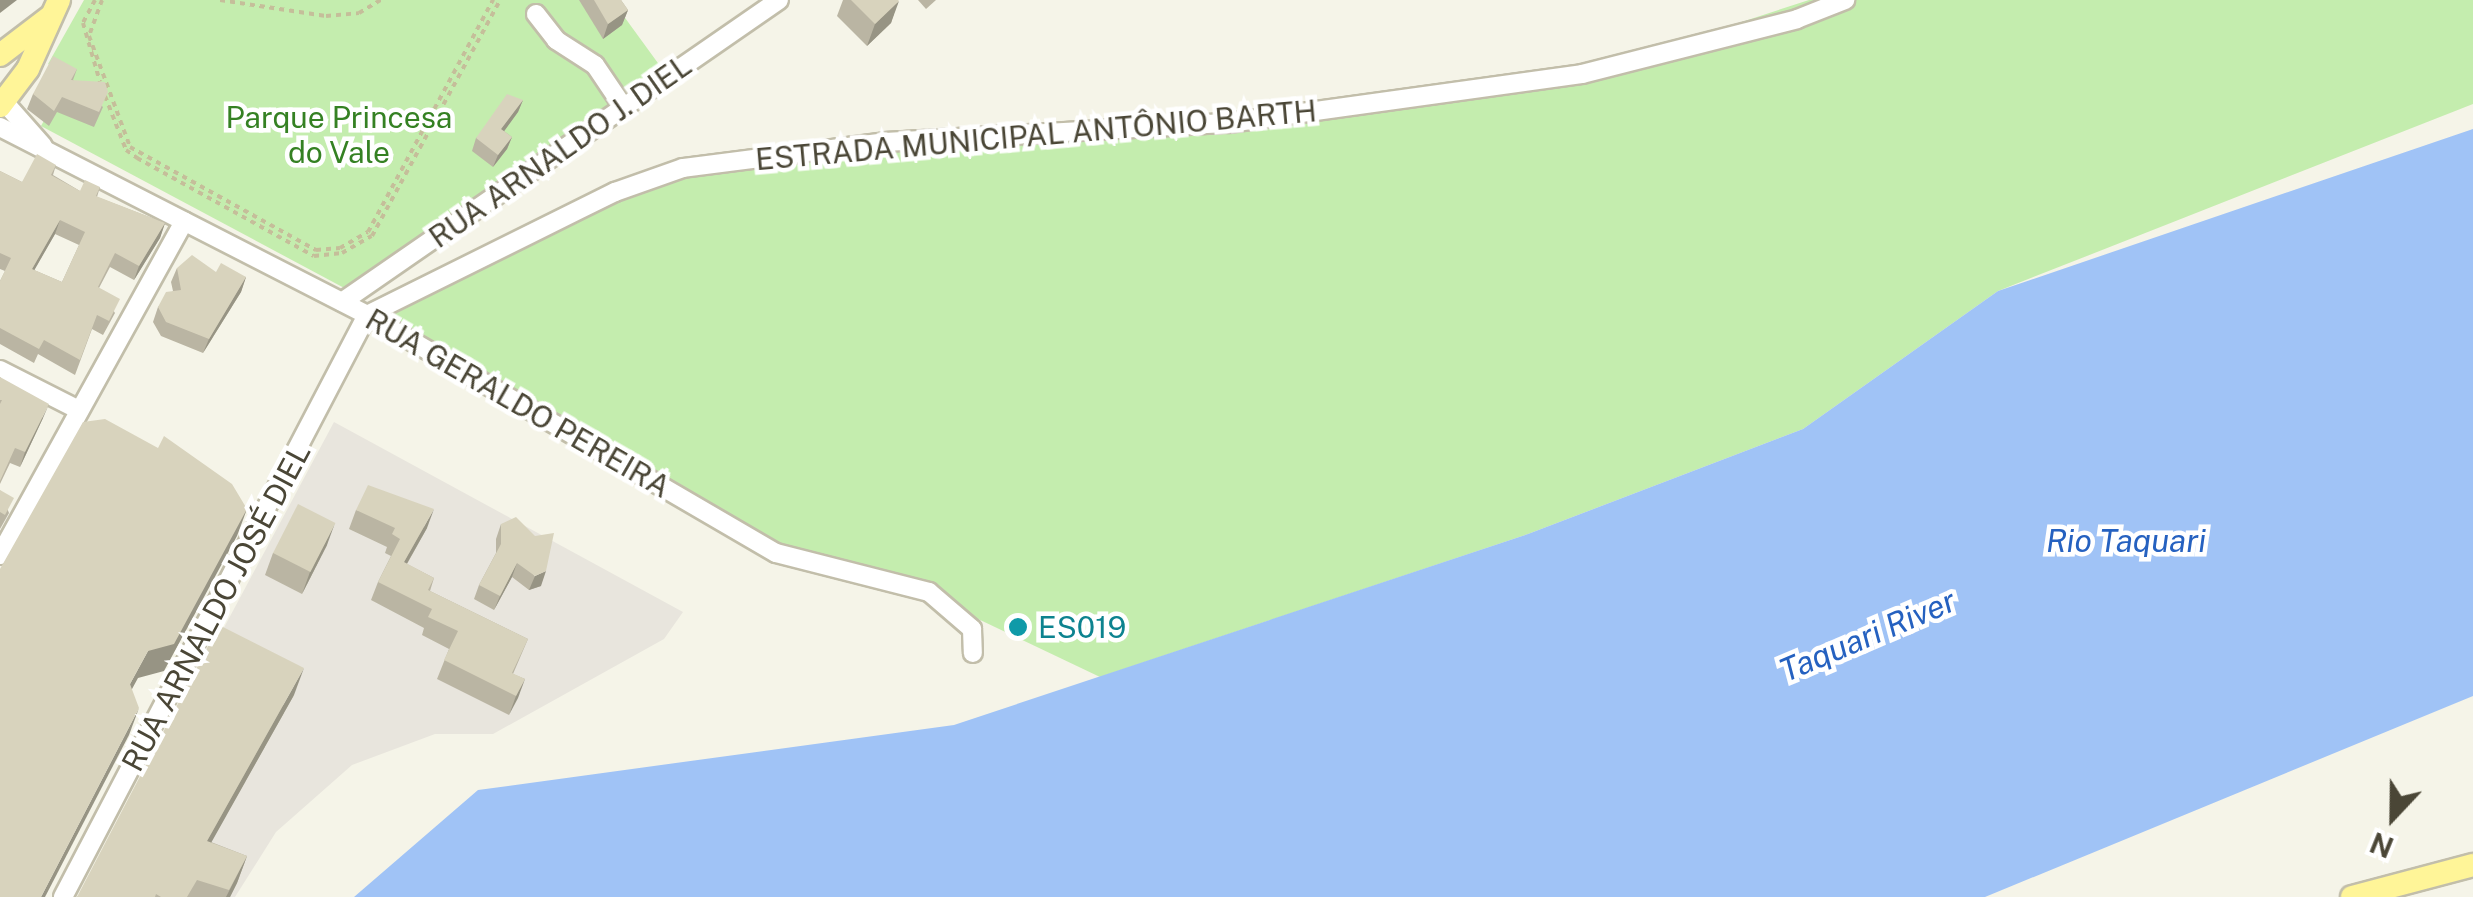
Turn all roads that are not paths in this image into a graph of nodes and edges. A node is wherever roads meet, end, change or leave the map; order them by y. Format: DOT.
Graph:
graph roads {
  1 [pos="779,0"];
  2 [pos="1845,0"];
  3 [pos="56,7"];
  4 [pos="536,14"];
  5 [pos="0,55"];
  6 [pos="0,73"];
  7 [pos="2,104"];
  8 [pos="624,108"];
  9 [pos="0,127"];
  10 [pos="44,147"];
  11 [pos="184,221"];
  12 [pos="342,302"];
  13 [pos="367,315"];
  14 [pos="0,370"];
  15 [pos="79,410"];
  16 [pos="0,556"];
  17 [pos="973,653"];
  18 [pos="2473,865"];
  19 [pos="63,897"];
  20 [pos="2352,897"];
  1 -- 8 [label="street, RUA ARNALDO J. DIEL"];
  2 -- 13 [label="street, ESTRADA MUNICIPAL ANTÔNIO BARTH"];
  3 -- 5 [label="main road"];
  3 -- 7 [label="main road"];
  4 -- 8 [label="street"];
  6 -- 7 [label="main road"];
  7 -- 10 [label="street, RUA GERALDO PEREIRA"];
  8 -- 12 [label="street, RUA ARNALDO J. DIEL"];
  9 -- 10 [label="street, RUA GERALDO PEREIRA"];
  10 -- 11 [label="street, RUA GERALDO PEREIRA"];
  11 -- 12 [label="street, RUA GERALDO PEREIRA"];
  11 -- 15 [label="street"];
  12 -- 13 [label="street, RUA GERALDO PEREIRA"];
  13 -- 17 [label="street, RUA GERALDO PEREIRA"];
  13 -- 19 [label="street, RUA ARNALDO JOSÉ DIEL"];
  14 -- 15 [label="street"];
  15 -- 16 [label="street"];
  18 -- 20 [label="main road"];
}
